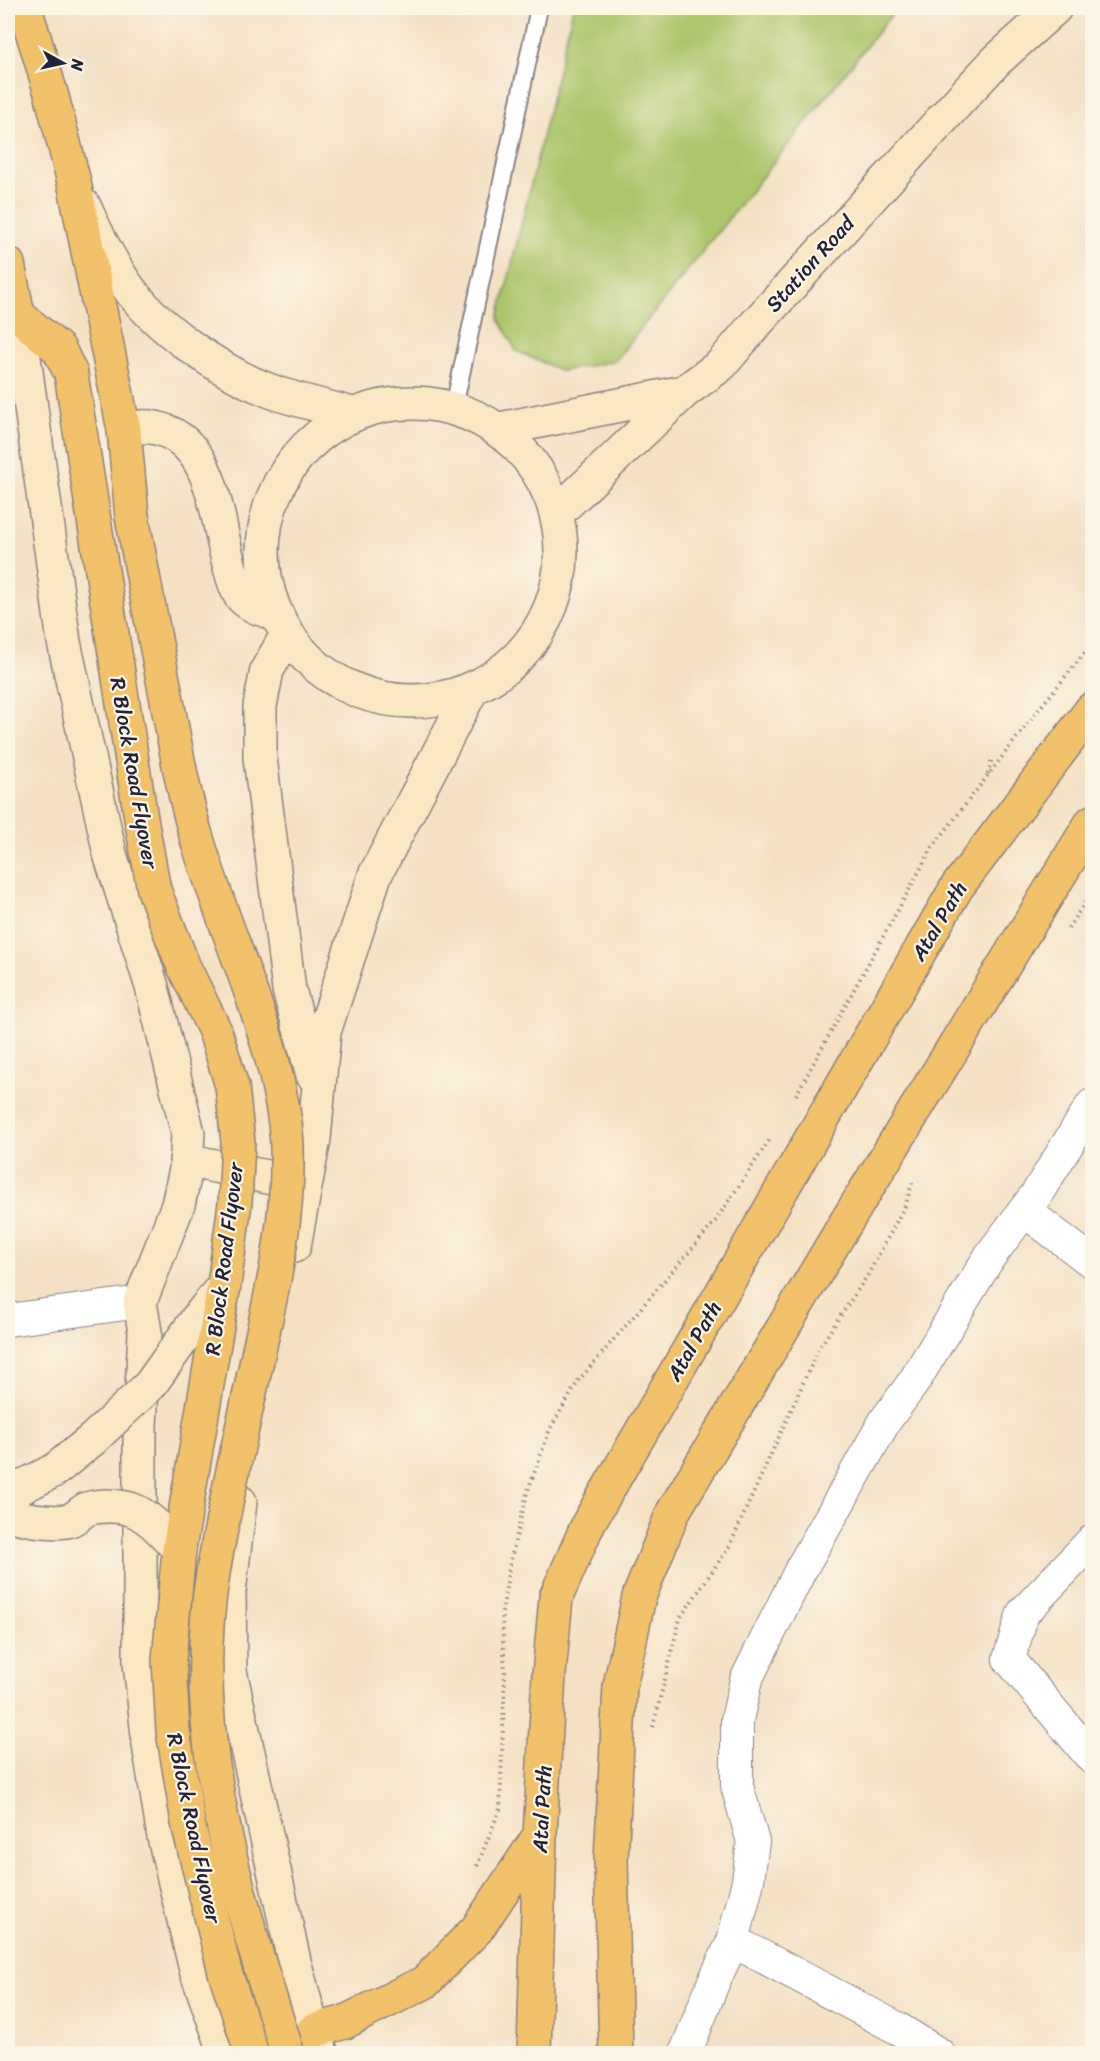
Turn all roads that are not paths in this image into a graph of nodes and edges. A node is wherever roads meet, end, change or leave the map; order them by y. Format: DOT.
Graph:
graph roads {
  1 [pos="25,8"];
  2 [pos="539,8"];
  3 [pos="1055,8"];
  4 [pos="74,182"];
  5 [pos="8,264"];
  6 [pos="18,315"];
  7 [pos="684,392"];
  8 [pos="454,407"];
  9 [pos="352,414"];
  10 [pos="500,429"];
  11 [pos="124,430"];
  12 [pos="558,512"];
  13 [pos="282,625"];
  14 [pos="471,691"];
  15 [pos="1092,708"];
  16 [pos="1092,822"];
  17 [pos="318,1092"];
  18 [pos="1092,1104"];
  19 [pos="186,1160"];
  20 [pos="305,1185"];
  21 [pos="1024,1211"];
  22 [pos="1092,1260"];
  23 [pos="224,1285"];
  24 [pos="140,1302"];
  25 [pos="8,1320"];
  26 [pos="8,1494"];
  27 [pos="8,1513"];
  28 [pos="1092,1541"];
  29 [pos="179,1549"];
  30 [pos="1092,1758"];
  31 [pos="540,1836"];
  32 [pos="277,1887"];
  33 [pos="181,1909"];
  34 [pos="733,1941"];
  35 [pos="317,2042"];
  36 [pos="226,2054"];
  37 [pos="252,2054"];
  38 [pos="288,2054"];
  39 [pos="534,2054"];
  40 [pos="616,2054"];
  41 [pos="685,2054"];
  42 [pos="939,2054"];
  1 -- 4 [label="main road, R Block Road Flyover"];
  2 -- 8 [label="lane"];
  3 -- 7 [label="main road, Station Road"];
  4 -- 9 [label="main road"];
  4 -- 11 [label="main road, R Block Road Flyover"];
  5 -- 6 [label="main road"];
  6 -- 19 [label="main road"];
  6 -- 23 [label="main road, R Block Road Flyover, bridge"];
  7 -- 10 [label="main road"];
  7 -- 12 [label="main road, Station Road"];
  8 -- 9 [label="main road"];
  8 -- 10 [label="main road"];
  9 -- 13 [label="main road"];
  10 -- 12 [label="main road"];
  11 -- 13 [label="main road"];
  11 -- 38 [label="main road, R Block Road Flyover, bridge"];
  12 -- 14 [label="main road"];
  13 -- 14 [label="main road"];
  13 -- 17 [label="main road"];
  14 -- 17 [label="main road"];
  15 -- 31 [label="main road, Atal Path"];
  16 -- 40 [label="main road"];
  17 -- 20 [label="main road"];
  18 -- 21 [label="street"];
  19 -- 20 [label="main road"];
  19 -- 24 [label="main road"];
  20 -- 32 [label="main road"];
  21 -- 22 [label="street"];
  21 -- 34 [label="street"];
  23 -- 26 [label="main road, bridge"];
  23 -- 29 [label="main road, R Block Road Flyover, bridge"];
  24 -- 25 [label="street"];
  24 -- 33 [label="main road"];
  27 -- 29 [label="main road, bridge"];
  28 -- 30 [label="street"];
  29 -- 37 [label="main road, R Block Road Flyover, bridge"];
  31 -- 35 [label="main road"];
  31 -- 39 [label="main road, Atal Path"];
  32 -- 33 [label="main road"];
  32 -- 35 [label="main road"];
  33 -- 36 [label="main road"];
  34 -- 41 [label="street"];
  34 -- 42 [label="street"];
}
